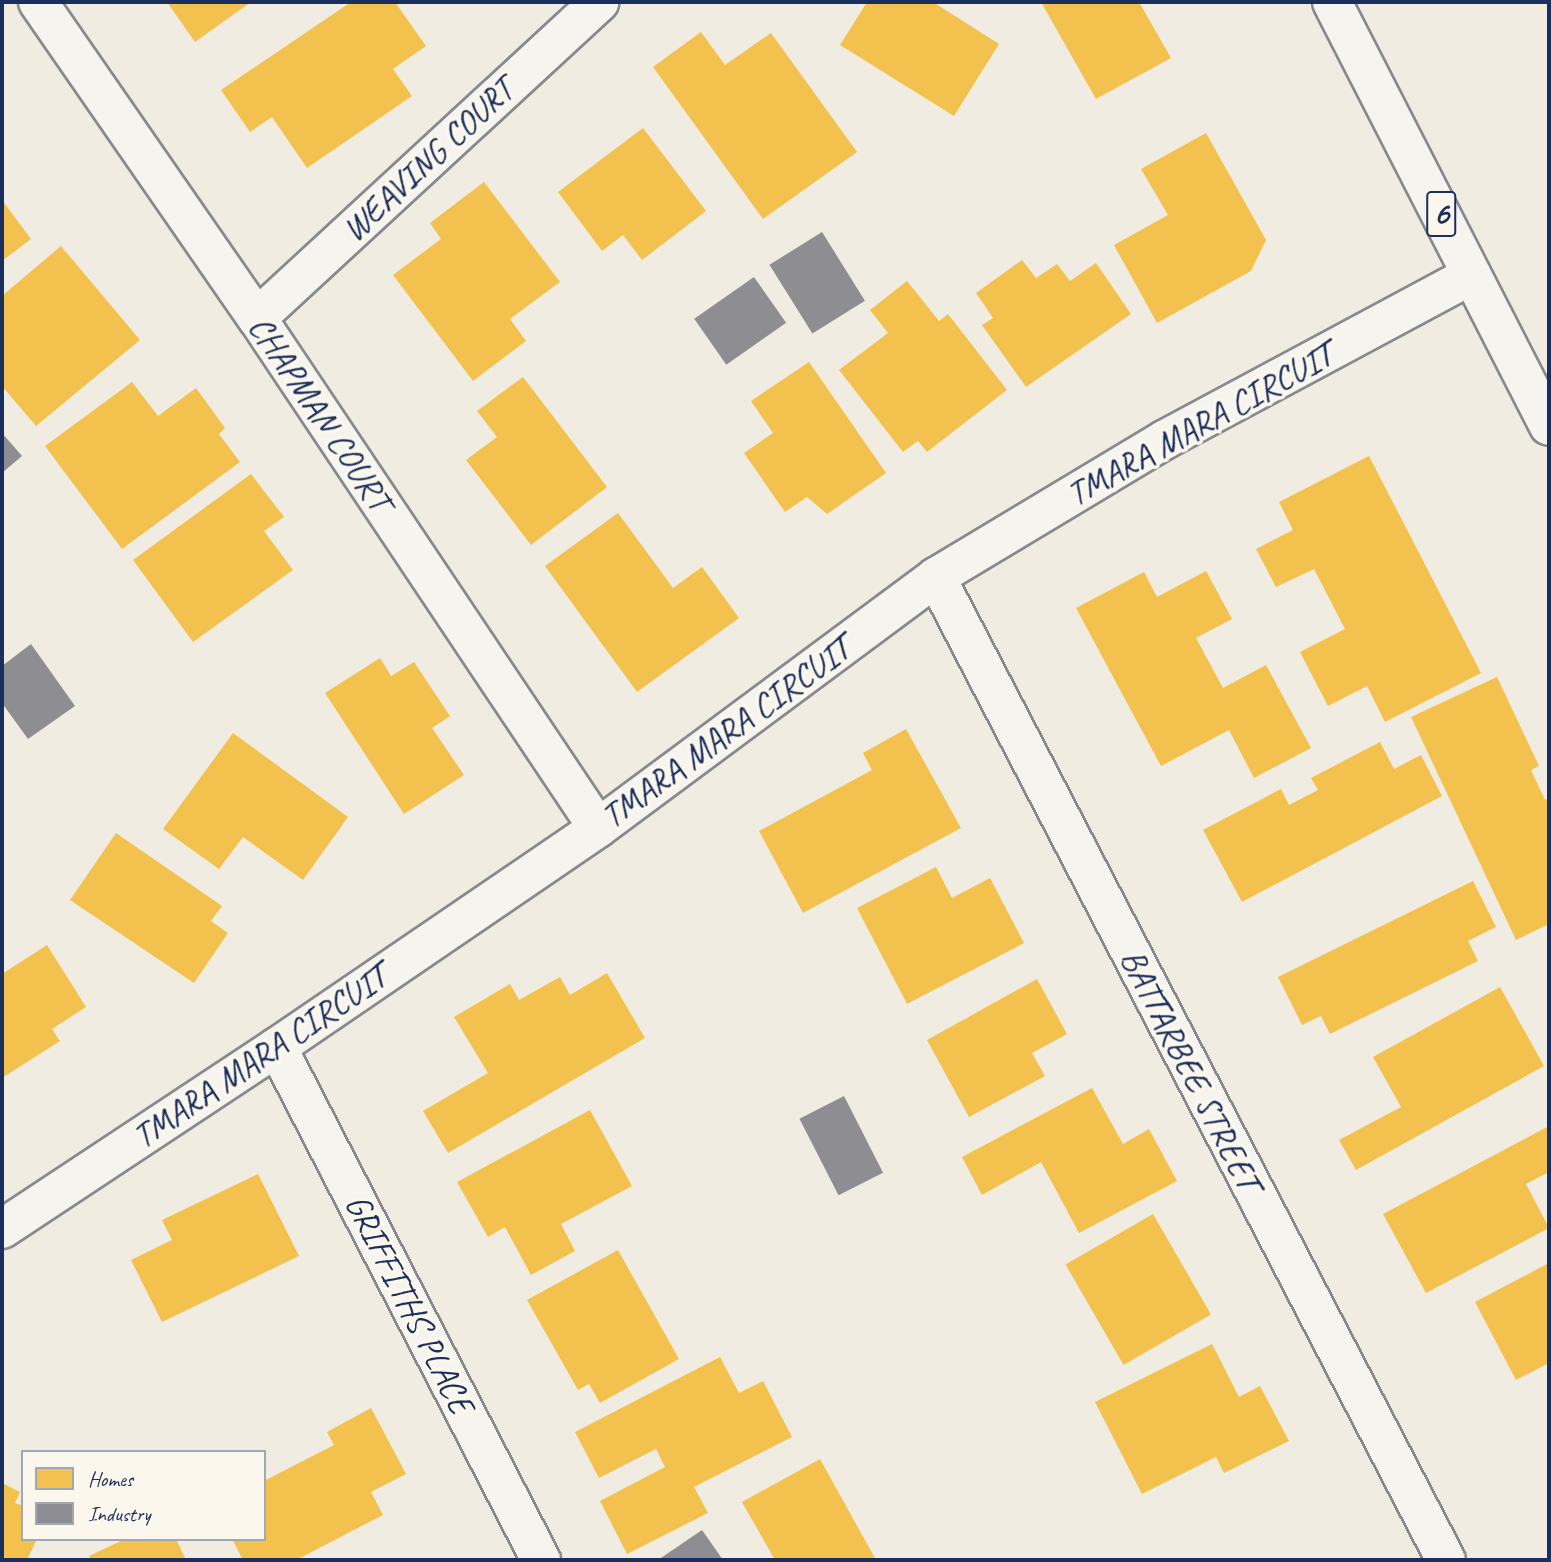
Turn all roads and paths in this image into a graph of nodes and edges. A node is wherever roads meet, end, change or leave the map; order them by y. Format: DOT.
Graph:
graph roads {
  1 [pos="38,2"];
  2 [pos="599,2"];
  3 [pos="1332,2"];
  4 [pos="1472,275"];
  5 [pos="257,318"];
  6 [pos="1549,426"];
  7 [pos="936,578"];
  8 [pos="598,828"];
  9 [pos="277,1047"];
  10 [pos="2,1229"];
  11 [pos="541,1560"];
  12 [pos="1446,1560"];
  1 -- 5 [label="street, CHAPMAN COURT"];
  2 -- 5 [label="street, WEAVING COURT"];
  3 -- 4 [label="street, 6"];
  4 -- 6 [label="street, 6"];
  4 -- 7 [label="street, TMARA MARA CIRCUIT"];
  5 -- 8 [label="street, CHAPMAN COURT"];
  7 -- 8 [label="street, TMARA MARA CIRCUIT"];
  7 -- 12 [label="street, BATTARBEE STREET"];
  8 -- 9 [label="street, TMARA MARA CIRCUIT"];
  9 -- 10 [label="street, TMARA MARA CIRCUIT"];
  9 -- 11 [label="street, GRIFFITHS PLACE"];
}
